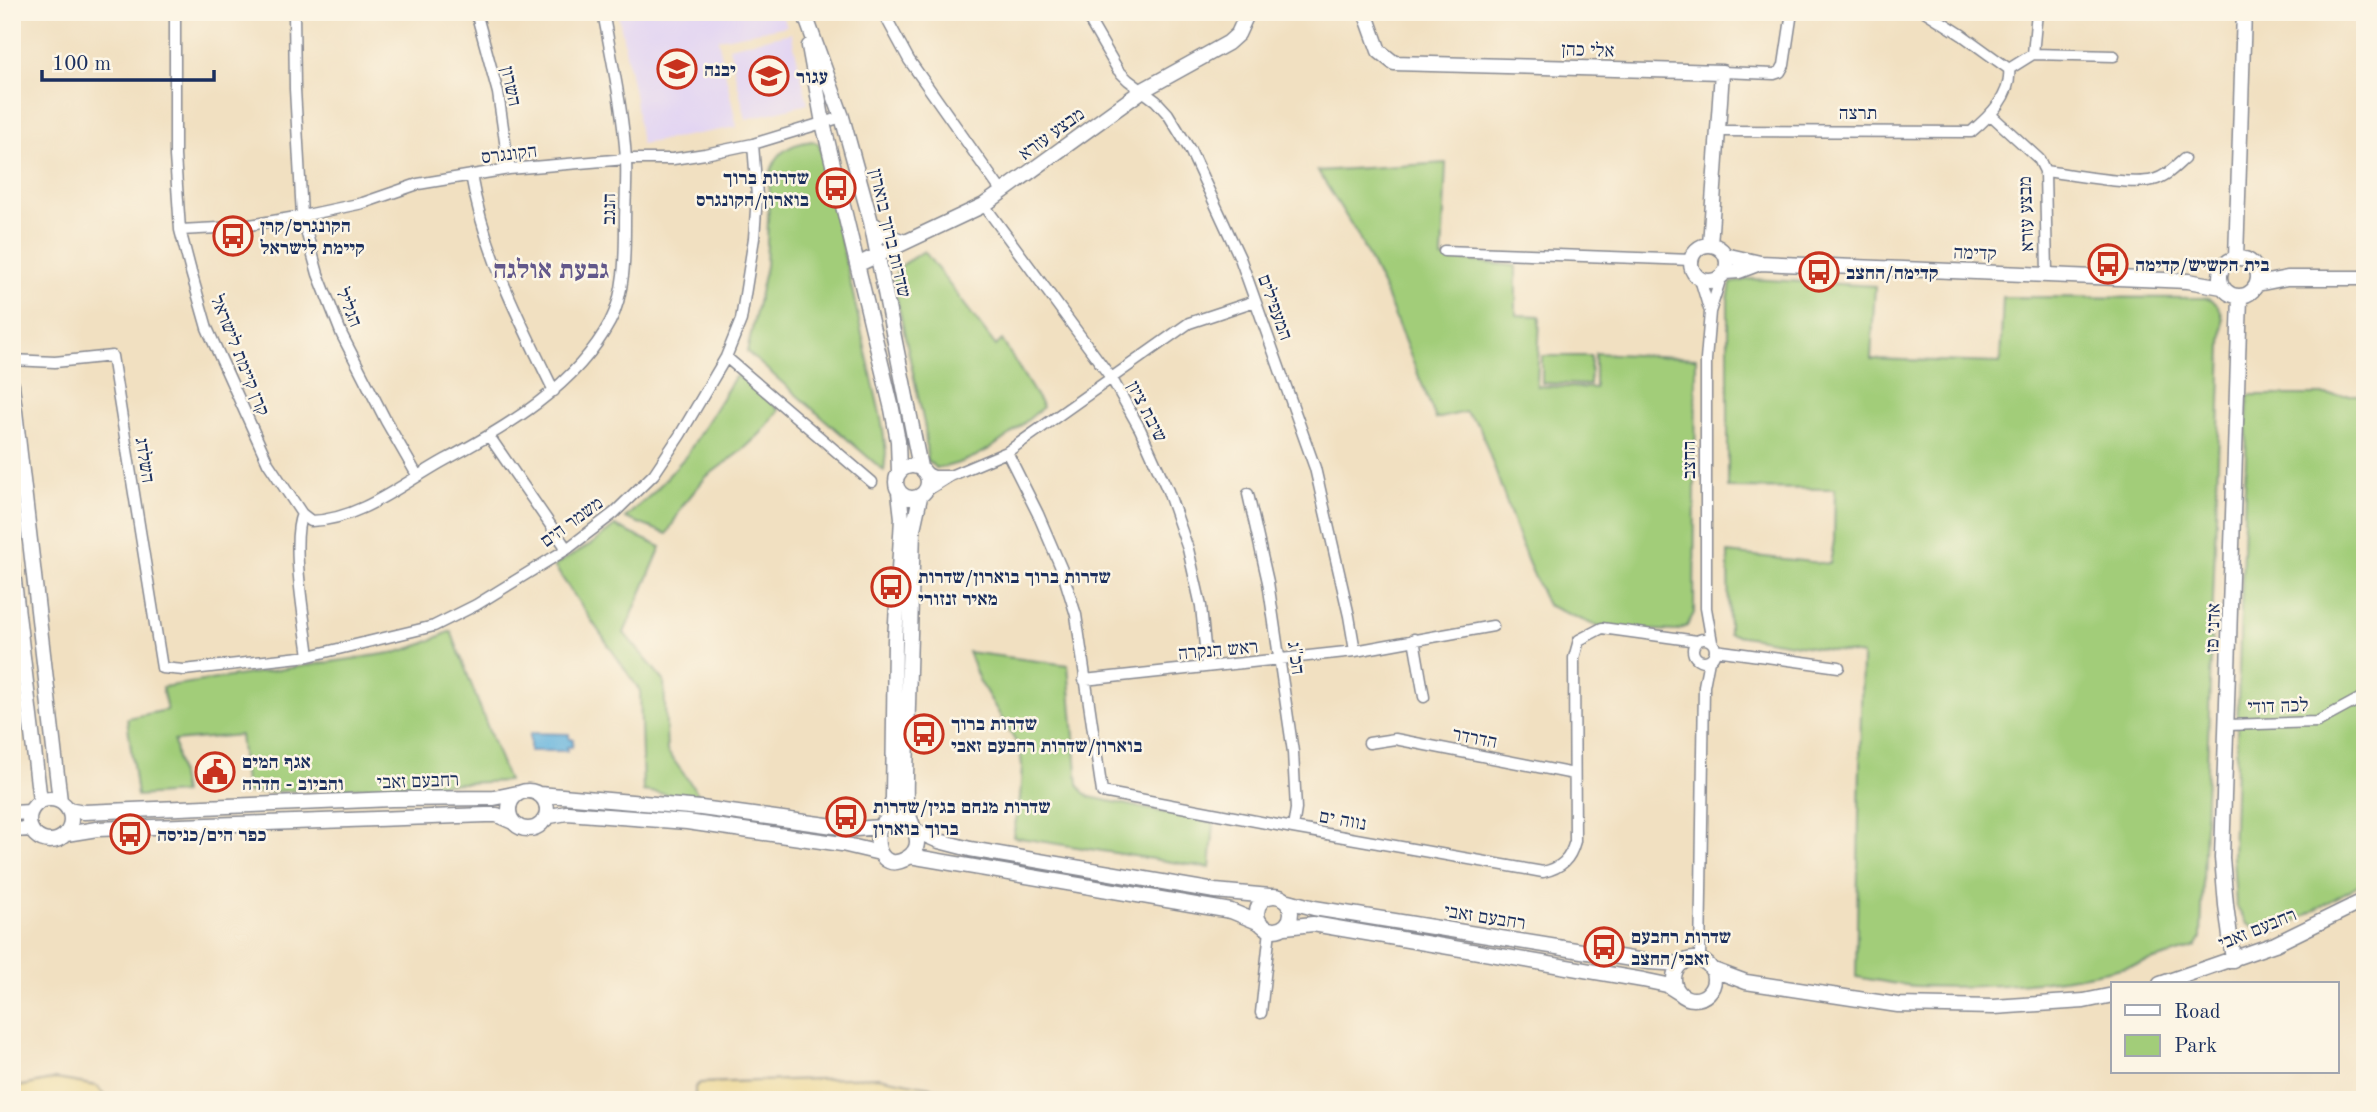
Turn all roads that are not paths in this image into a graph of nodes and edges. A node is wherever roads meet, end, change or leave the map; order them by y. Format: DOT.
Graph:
graph roads {
  1 [pos="175,12"];
  2 [pos="294,12"];
  3 [pos="476,12"];
  4 [pos="603,12"];
  5 [pos="804,12"];
  6 [pos="883,12"];
  7 [pos="1088,12"];
  8 [pos="1365,12"];
  9 [pos="1792,12"];
  10 [pos="1926,12"];
  11 [pos="2037,12"];
  12 [pos="2244,12"];
  13 [pos="1245,14"];
  14 [pos="2033,54"];
  15 [pos="2114,56"];
  16 [pos="2009,69"];
  17 [pos="1722,72"];
  18 [pos="1143,90"];
  19 [pos="1991,115"];
  20 [pos="842,117"];
  21 [pos="823,123"];
  22 [pos="1718,131"];
  23 [pos="753,144"];
  24 [pos="626,159"];
  25 [pos="2184,159"];
  26 [pos="509,169"];
  27 [pos="2045,171"];
  28 [pos="471,175"];
  29 [pos="1002,192"];
  30 [pos="984,205"];
  31 [pos="302,216"];
  32 [pos="871,222"];
  33 [pos="180,230"];
  34 [pos="905,242"];
  35 [pos="1710,246"];
  36 [pos="1444,251"];
  37 [pos="1725,254"];
  38 [pos="879,255"];
  39 [pos="2236,258"];
  40 [pos="1692,260"];
  41 [pos="1760,263"];
  42 [pos="859,264"];
  43 [pos="2220,271"];
  44 [pos="1723,274"];
  45 [pos="2047,274"];
  46 [pos="2257,277"];
  47 [pos="2365,278"];
  48 [pos="1700,279"];
  49 [pos="2188,281"];
  50 [pos="2222,287"];
  51 [pos="2241,297"];
  52 [pos="1255,301"];
  53 [pos="1710,312"];
  54 [pos="726,357"];
  55 [pos="12,360"];
  56 [pos="1112,379"];
  57 [pos="12,384"];
  58 [pos="554,391"];
  59 [pos="489,436"];
  60 [pos="1006,452"];
  61 [pos="923,470"];
  62 [pos="899,472"];
  63 [pos="417,475"];
  64 [pos="950,476"];
  65 [pos="872,482"];
  66 [pos="899,492"];
  67 [pos="923,494"];
  68 [pos="1248,494"];
  69 [pos="302,514"];
  70 [pos="567,548"];
  71 [pos="12,564"];
  72 [pos="1706,608"];
  73 [pos="1493,626"];
  74 [pos="1415,639"];
  75 [pos="1696,648"];
  76 [pos="1355,651"];
  77 [pos="1712,651"];
  78 [pos="309,656"];
  79 [pos="1279,661"];
  80 [pos="1207,667"];
  81 [pos="1839,667"];
  82 [pos="162,668"];
  83 [pos="1084,680"];
  84 [pos="1704,686"];
  85 [pos="2365,696"];
  86 [pos="1424,697"];
  87 [pos="2228,724"];
  88 [pos="1369,743"];
  89 [pos="1574,774"];
  90 [pos="518,793"];
  91 [pos="539,794"];
  92 [pos="64,805"];
  93 [pos="35,807"];
  94 [pos="12,813"];
  95 [pos="543,821"];
  96 [pos="513,822"];
  97 [pos="884,824"];
  98 [pos="914,828"];
  99 [pos="1293,828"];
  100 [pos="30,829"];
  101 [pos="12,830"];
  102 [pos="66,834"];
  103 [pos="880,853"];
  104 [pos="910,856"];
  105 [pos="1277,898"];
  106 [pos="2365,900"];
  107 [pos="1265,926"];
  108 [pos="1285,927"];
  109 [pos="2234,960"];
  110 [pos="1681,964"];
  111 [pos="1706,965"];
  112 [pos="1746,982"];
  113 [pos="2166,982"];
  114 [pos="1678,992"];
  115 [pos="1707,995"];
  116 [pos="2111,995"];
  117 [pos="1261,1013"];
  1 -- 33 [label="street, קרן קיימת לישראל"];
  2 -- 31 [label="street, הגליל"];
  3 -- 26 [label="street, השרון"];
  4 -- 24 [label="street, הנגב"];
  5 -- 20 [label="street, שדרות ברוך בוארון"];
  5 -- 21 [label="street, שדרות ברוך בוארון"];
  6 -- 29 [label="street"];
  7 -- 18 [label="street, המעפילים"];
  8 -- 17 [label="street, אלי כהן"];
  9 -- 17 [label="street, אלי כהן"];
  10 -- 16 [label="street"];
  11 -- 14 [label="street"];
  12 -- 39 [label="street"];
  13 -- 18 [label="street, מבצע עזרא"];
  14 -- 15 [label="street"];
  14 -- 16 [label="street"];
  16 -- 19 [label="street"];
  17 -- 22 [label="street"];
  18 -- 29 [label="street, מבצע עזרא"];
  18 -- 52 [label="street, המעפילים"];
  19 -- 22 [label="street, תרצה"];
  19 -- 27 [label="street, מבצע עזרא"];
  20 -- 21 [label="street, הקונגרס"];
  20 -- 32 [label="street, שדרות ברוך בוארון"];
  21 -- 23 [label="street, הקונגרס"];
  21 -- 42 [label="street, שדרות ברוך בוארון"];
  22 -- 35 [label="street"];
  23 -- 24 [label="street, הקונגרס"];
  23 -- 54 [label="street, משמר הים"];
  24 -- 26 [label="street, הקונגרס"];
  24 -- 58 [label="street, הנגב"];
  25 -- 27 [label="street"];
  26 -- 28 [label="street, הקונגרס"];
  27 -- 45 [label="street, מבצע עזרא"];
  28 -- 31 [label="street, הקונגרס"];
  28 -- 58 [label="street"];
  29 -- 30 [label="street, מבצע עזרא"];
  30 -- 34 [label="street, מבצע עזרא"];
  30 -- 56 [label="street, שיבת ציון"];
  31 -- 33 [label="street, הקונגרס"];
  31 -- 63 [label="street, הגליל"];
  32 -- 34 [label="street"];
  32 -- 38 [label="street, שדרות ברוך בוארון"];
  33 -- 69 [label="street, קרן קיימת לישראל"];
  34 -- 38 [label="street, מבצע עזרא"];
  35 -- 37 [label="street"];
  35 -- 40 [label="street"];
  36 -- 40 [label="street"];
  37 -- 41 [label="street, קדימה"];
  37 -- 44 [label="street"];
  38 -- 42 [label="street, מבצע עזרא"];
  38 -- 61 [label="street, שדרות ברוך בוארון"];
  39 -- 43 [label="street"];
  39 -- 46 [label="street"];
  40 -- 48 [label="street"];
  41 -- 44 [label="street, קדימה"];
  41 -- 45 [label="street, קדימה"];
  42 -- 62 [label="street, שדרות ברוך בוארון"];
  43 -- 49 [label="street, קדימה"];
  43 -- 50 [label="street"];
  44 -- 48 [label="street"];
  44 -- 53 [label="street, החצב"];
  45 -- 49 [label="street, קדימה"];
  46 -- 47 [label="street"];
  46 -- 51 [label="street"];
  48 -- 53 [label="street, החצב"];
  49 -- 50 [label="street, קדימה"];
  50 -- 51 [label="street"];
  51 -- 87 [label="street, אדני פז"];
  52 -- 56 [label="street"];
  52 -- 76 [label="street, המעפילים"];
  53 -- 72 [label="street, החצב"];
  54 -- 65 [label="street"];
  54 -- 70 [label="street, משמר הים"];
  55 -- 82 [label="street, השלדג"];
  56 -- 60 [label="street"];
  56 -- 80 [label="street, שיבת ציון"];
  57 -- 92 [label="street"];
  58 -- 59 [label="street, הנגב"];
  59 -- 63 [label="street, הנגב"];
  59 -- 70 [label="street"];
  60 -- 64 [label="street"];
  60 -- 83 [label="street"];
  61 -- 62 [label="street"];
  61 -- 64 [label="street"];
  61 -- 67 [label="street"];
  62 -- 66 [label="street"];
  63 -- 69 [label="street, הנגב"];
  64 -- 67 [label="street"];
  66 -- 67 [label="street"];
  66 -- 97 [label="street"];
  67 -- 98 [label="street"];
  68 -- 79 [label="street, הכ\"ג"];
  69 -- 78 [label="street"];
  70 -- 78 [label="street, משמר הים"];
  71 -- 93 [label="street"];
  72 -- 75 [label="street, החצב"];
  72 -- 77 [label="street, החצב"];
  73 -- 74 [label="street, ראש הנקרה"];
  74 -- 76 [label="street, ראש הנקרה"];
  74 -- 86 [label="street"];
  75 -- 77 [label="street"];
  75 -- 77 [label="street"];
  75 -- 84 [label="street, החצב"];
  75 -- 89 [label="street"];
  76 -- 79 [label="street, ראש הנקרה"];
  77 -- 81 [label="street"];
  77 -- 84 [label="street, החצב"];
  78 -- 82 [label="street, משמר הים"];
  79 -- 80 [label="street, ראש הנקרה"];
  79 -- 99 [label="street, הכ\"ג"];
  80 -- 83 [label="street, ראש הנקרה"];
  83 -- 99 [label="street, נווה ים"];
  84 -- 111 [label="street, החצב"];
  85 -- 87 [label="street, לכה דודי"];
  87 -- 109 [label="street, אדני פז"];
  88 -- 89 [label="street, הדרדר"];
  89 -- 99 [label="street, נווה ים"];
  90 -- 91 [label="street"];
  90 -- 92 [label="street, רחבעם זאבי"];
  90 -- 96 [label="street"];
  91 -- 95 [label="street"];
  91 -- 97 [label="street"];
  92 -- 93 [label="street"];
  92 -- 102 [label="street"];
  93 -- 94 [label="street"];
  93 -- 100 [label="street"];
  95 -- 96 [label="street"];
  95 -- 103 [label="street"];
  96 -- 102 [label="street, רחבעם זאבי"];
  97 -- 98 [label="street"];
  97 -- 103 [label="street"];
  98 -- 104 [label="street"];
  98 -- 105 [label="street, רחבעם זאבי"];
  100 -- 101 [label="street"];
  100 -- 102 [label="street"];
  103 -- 104 [label="street"];
  104 -- 107 [label="street"];
  105 -- 107 [label="street"];
  105 -- 108 [label="street"];
  105 -- 110 [label="street, רחבעם זאבי"];
  106 -- 109 [label="street, רחבעם זאבי"];
  107 -- 108 [label="street"];
  107 -- 117 [label="street"];
  108 -- 114 [label="street, רחבעם זאבי"];
  109 -- 113 [label="street, רחבעם זאבי"];
  110 -- 111 [label="street"];
  110 -- 114 [label="street"];
  111 -- 112 [label="street"];
  111 -- 115 [label="street"];
  112 -- 115 [label="street"];
  112 -- 116 [label="street"];
  114 -- 115 [label="street"];
}
